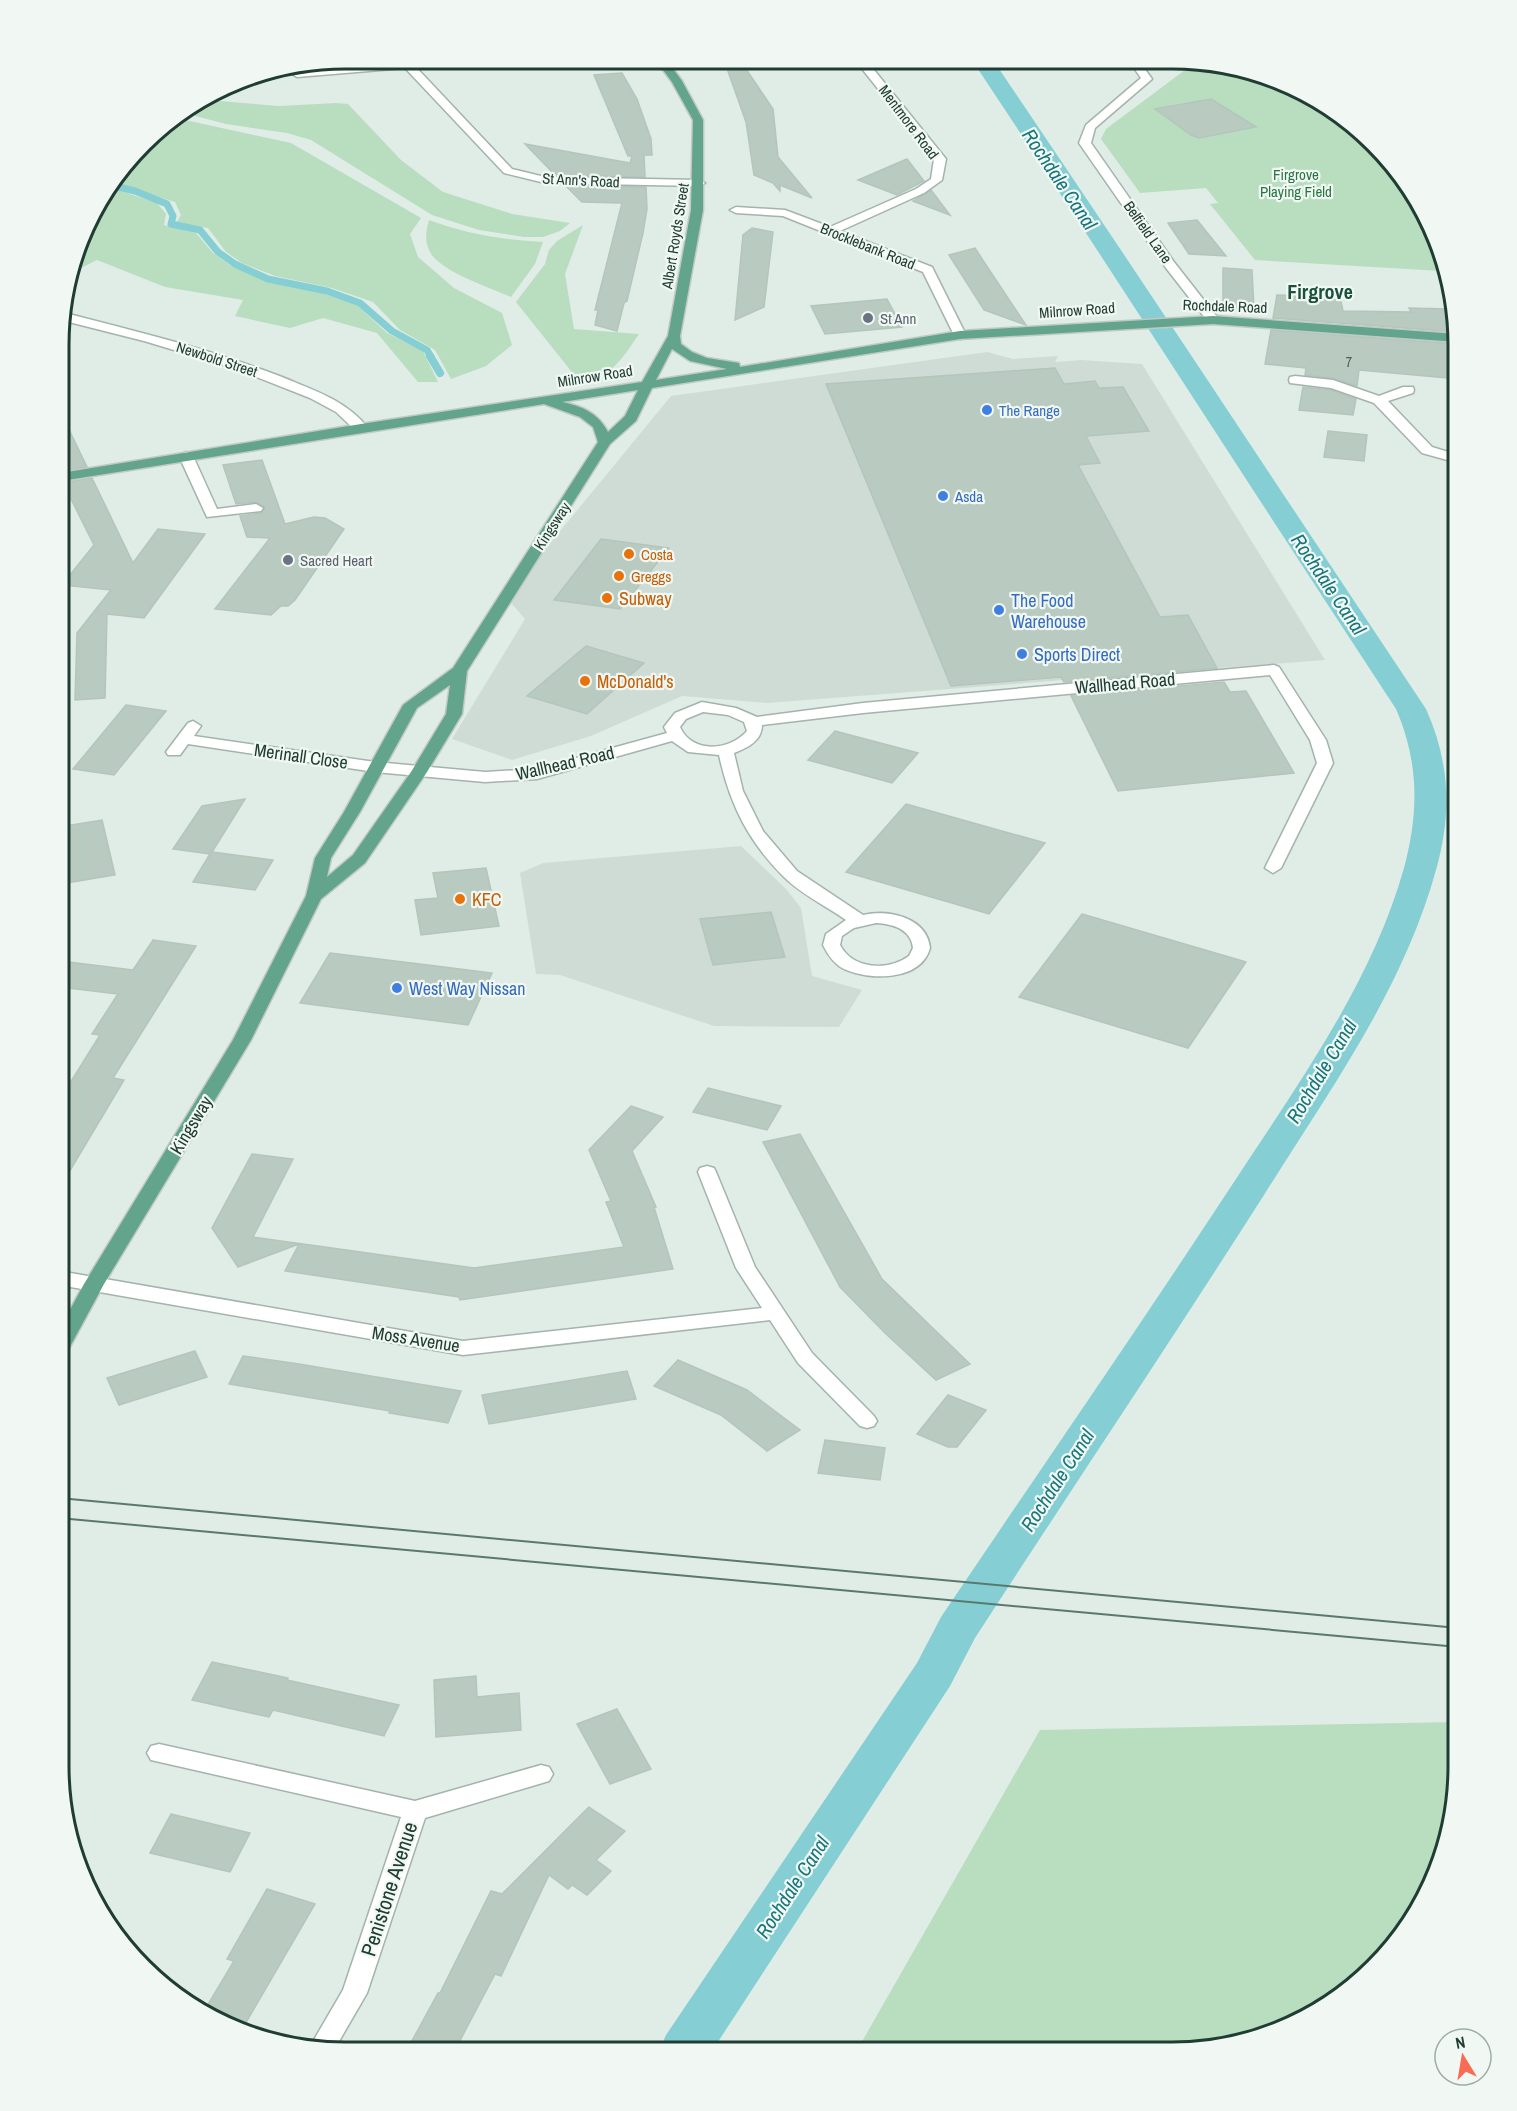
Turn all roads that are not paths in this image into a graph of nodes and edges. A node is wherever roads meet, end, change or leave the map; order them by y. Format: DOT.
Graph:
graph roads {
  1 [pos="341,69"];
  2 [pos="414,69"];
  3 [pos="668,69"];
  4 [pos="867,69"];
  5 [pos="1140,69"];
  6 [pos="297,74"];
  7 [pos="699,183"];
  8 [pos="736,210"];
  9 [pos="830,231"];
  10 [pos="70,318"];
  11 [pos="1213,320"];
  12 [pos="1136,322"];
  13 [pos="960,335"];
  14 [pos="674,336"];
  15 [pos="1448,337"];
  16 [pos="767,367"];
  17 [pos="1295,380"];
  18 [pos="647,384"];
  19 [pos="1408,390"];
  20 [pos="1379,400"];
  21 [pos="519,404"];
  22 [pos="361,428"];
  23 [pos="605,442"];
  24 [pos="186,456"];
  25 [pos="1448,456"];
  26 [pos="69,476"];
  27 [pos="256,508"];
  28 [pos="459,670"];
  29 [pos="752,722"];
  30 [pos="674,736"];
  31 [pos="725,749"];
  32 [pos="174,752"];
  33 [pos="375,767"];
  34 [pos="418,772"];
  35 [pos="1273,868"];
  36 [pos="314,896"];
  37 [pos="858,920"];
  38 [pos="707,1172"];
  39 [pos="69,1280"];
  40 [pos="94,1284"];
  41 [pos="776,1313"];
  42 [pos="69,1330"];
  43 [pos="867,1421"];
  44 [pos="159,1753"];
  45 [pos="541,1774"];
  46 [pos="415,1811"];
  47 [pos="325,2041"];
  1 -- 6 [label="street"];
  2 -- 7 [label="street, St Ann's Road"];
  3 -- 7 [label="main road, Albert Royds Street"];
  4 -- 9 [label="street, Mentmore Road"];
  5 -- 11 [label="street, Belfield Lane"];
  7 -- 14 [label="main road, Albert Royds Street"];
  8 -- 9 [label="street, Brocklebank Road"];
  9 -- 13 [label="street, Brocklebank Road"];
  10 -- 22 [label="street, Newbold Street"];
  11 -- 12 [label="main road, Rochdale Road"];
  11 -- 15 [label="main road, Rochdale Road"];
  12 -- 13 [label="main road, Milnrow Road"];
  13 -- 16 [label="main road, Milnrow Road"];
  14 -- 16 [label="main road"];
  14 -- 18 [label="main road, Albert Royds Street"];
  16 -- 18 [label="main road, Milnrow Road"];
  17 -- 20 [label="street"];
  18 -- 21 [label="main road, Milnrow Road"];
  18 -- 23 [label="main road, Kingsway"];
  19 -- 20 [label="street"];
  20 -- 25 [label="street"];
  21 -- 22 [label="main road, Milnrow Road"];
  21 -- 23 [label="main road"];
  22 -- 24 [label="main road, Milnrow Road"];
  23 -- 28 [label="main road, Kingsway"];
  24 -- 26 [label="main road, Milnrow Road"];
  24 -- 27 [label="street"];
  28 -- 33 [label="main road, Kingsway"];
  28 -- 34 [label="main road, Kingsway"];
  29 -- 30 [label="street"];
  29 -- 31 [label="street"];
  29 -- 35 [label="street, Wallhead Road"];
  30 -- 31 [label="street"];
  30 -- 34 [label="street, Wallhead Road"];
  31 -- 37 [label="street"];
  32 -- 33 [label="street, Merinall Close"];
  33 -- 34 [label="street, Merinall Close"];
  33 -- 36 [label="main road, Kingsway"];
  34 -- 36 [label="main road, Kingsway"];
  36 -- 40 [label="main road, Kingsway"];
  37 -- 37 [label="street"];
  38 -- 41 [label="street"];
  39 -- 40 [label="street, Moss Avenue"];
  40 -- 41 [label="street, Moss Avenue"];
  40 -- 42 [label="main road, Kingsway"];
  41 -- 43 [label="street"];
  44 -- 46 [label="street"];
  45 -- 46 [label="street, Penistone Avenue"];
  46 -- 47 [label="street, Penistone Avenue"];
}
